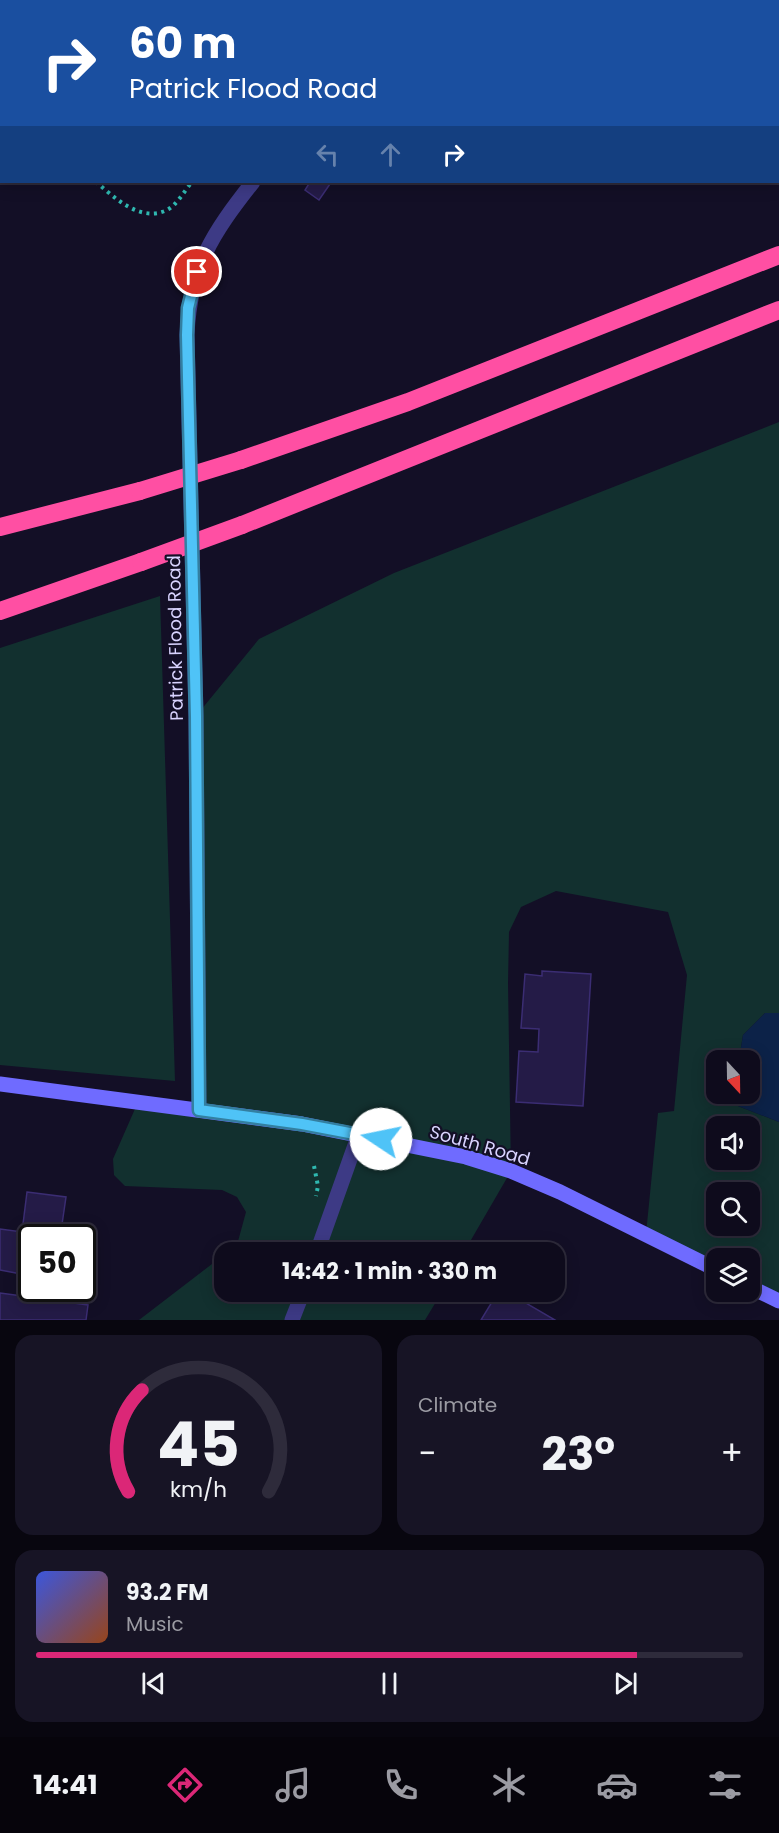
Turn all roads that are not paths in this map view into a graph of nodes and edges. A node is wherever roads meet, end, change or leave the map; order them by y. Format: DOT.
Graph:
graph roads {
  1 [pos="252,183"];
  2 [pos="779,255"];
  3 [pos="779,310"];
  4 [pos="0,527"];
  5 [pos="0,611"];
  6 [pos="0,1084"];
  7 [pos="199,1110"];
  8 [pos="359,1134"];
  9 [pos="321,1242"];
  10 [pos="706,1265"];
  11 [pos="760,1292"];
  12 [pos="779,1301"];
  13 [pos="299,1302"];
  14 [pos="292,1320"];
  1 -- 7 [label="street, Patrick Flood Road"];
  2 -- 4 [label="highway, bridge"];
  3 -- 5 [label="highway, bridge"];
  6 -- 7 [label="main road, South Road"];
  7 -- 8 [label="main road, South Road"];
  8 -- 9 [label="street"];
  8 -- 10 [label="main road, South Road"];
  11 -- 12 [label="main road"];
  13 -- 14 [label="street"];
}
